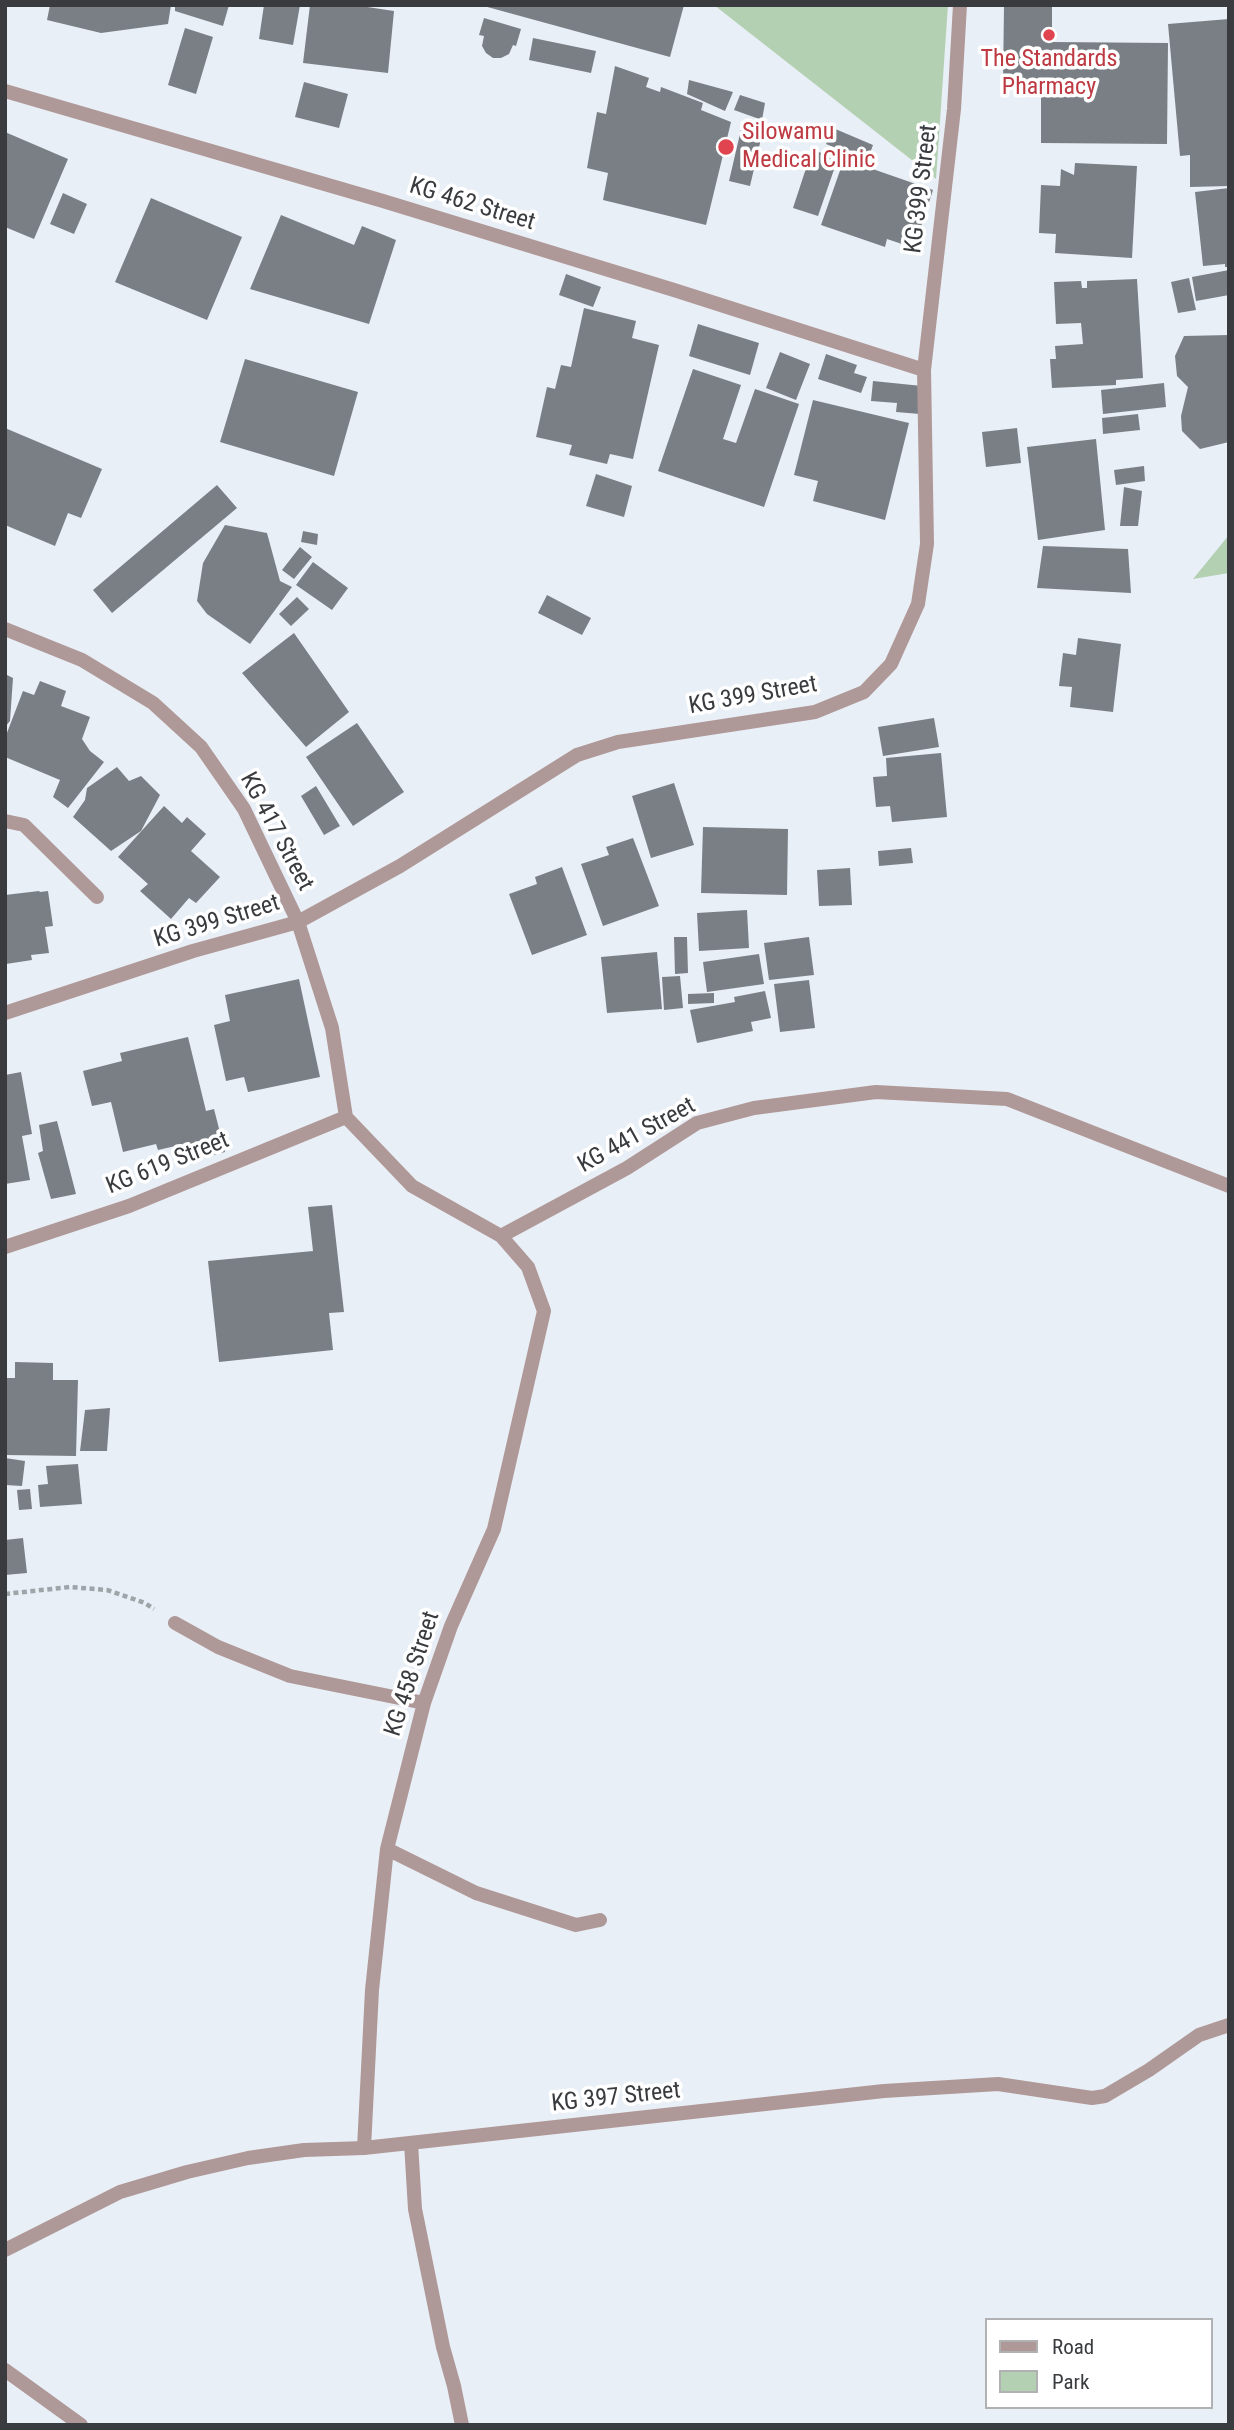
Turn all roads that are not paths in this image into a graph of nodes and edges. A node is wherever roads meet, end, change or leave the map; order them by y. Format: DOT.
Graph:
graph roads {
  1 [pos="960,5"];
  2 [pos="5,91"];
  3 [pos="924,370"];
  4 [pos="5,629"];
  5 [pos="5,821"];
  6 [pos="97,897"];
  7 [pos="298,922"];
  8 [pos="5,1013"];
  9 [pos="346,1117"];
  10 [pos="1229,1186"];
  11 [pos="501,1236"];
  12 [pos="5,1247"];
  13 [pos="175,1622"];
  14 [pos="424,1703"];
  15 [pos="387,1849"];
  16 [pos="600,1920"];
  17 [pos="1229,2025"];
  18 [pos="411,2143"];
  19 [pos="364,2148"];
  20 [pos="5,2250"];
  21 [pos="5,2370"];
  22 [pos="81,2425"];
  23 [pos="462,2425"];
  1 -- 3 [label="street, KG 399 Street"];
  2 -- 3 [label="street, KG 462 Street"];
  3 -- 7 [label="street, KG 399 Street"];
  4 -- 7 [label="street, KG 417 Street"];
  5 -- 6 [label="street"];
  7 -- 8 [label="street, KG 399 Street"];
  7 -- 9 [label="street"];
  9 -- 11 [label="street"];
  9 -- 12 [label="street, KG 619 Street"];
  10 -- 11 [label="street, KG 441 Street"];
  11 -- 14 [label="street, KG 458 Street"];
  13 -- 14 [label="street"];
  14 -- 15 [label="street, KG 458 Street"];
  15 -- 16 [label="street"];
  15 -- 19 [label="street, KG 458 Street"];
  17 -- 18 [label="street, KG 397 Street"];
  18 -- 19 [label="street, KG 397 Street"];
  18 -- 23 [label="street"];
  19 -- 20 [label="street, KG 397 Street"];
  21 -- 22 [label="street"];
}
